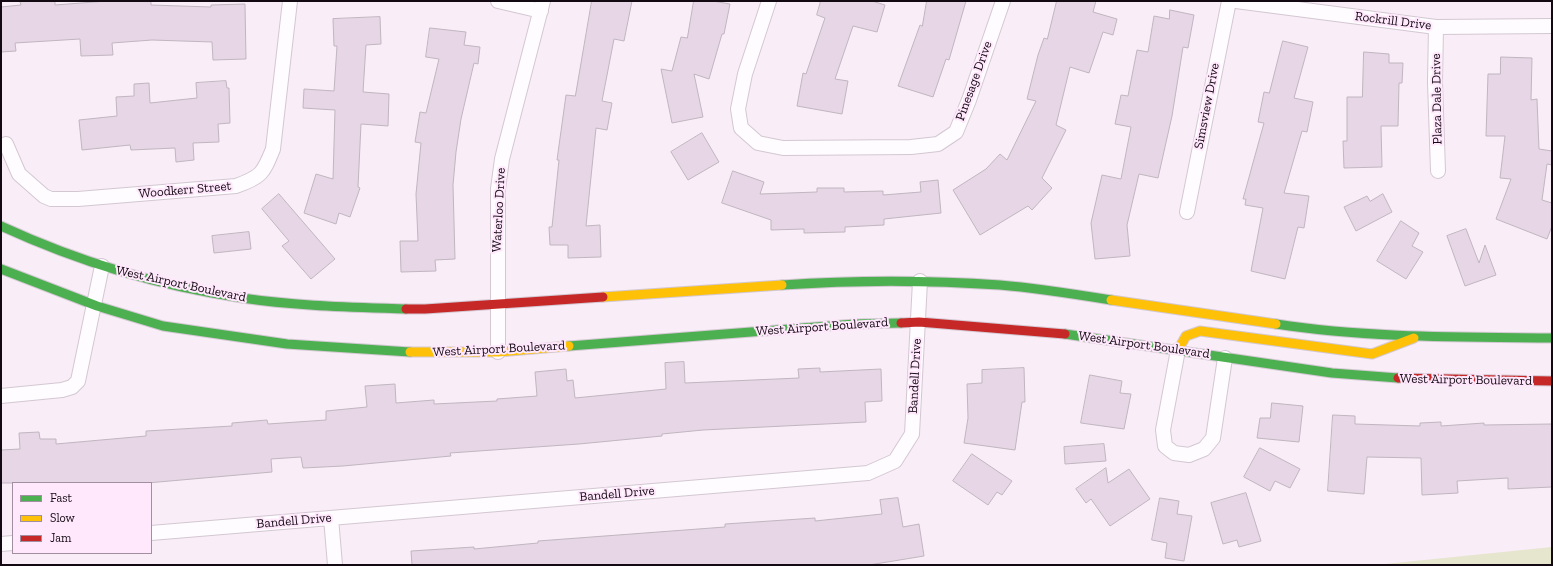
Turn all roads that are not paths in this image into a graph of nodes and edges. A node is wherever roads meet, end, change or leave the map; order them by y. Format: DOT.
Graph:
graph roads {
  1 [pos="290,1"];
  2 [pos="498,1"];
  3 [pos="769,1"];
  4 [pos="1003,1"];
  5 [pos="1228,1"];
  6 [pos="1236,1"];
  7 [pos="542,6"];
  8 [pos="1552,26"];
  9 [pos="1436,27"];
  10 [pos="6,144"];
  11 [pos="1438,171"];
  12 [pos="1187,212"];
  13 [pos="1,226"];
  14 [pos="102,266"];
  15 [pos="1,269"];
  16 [pos="920,281"];
  17 [pos="94,304"];
  18 [pos="497,306"];
  19 [pos="918,322"];
  20 [pos="1422,336"];
  21 [pos="1552,338"];
  22 [pos="1178,350"];
  23 [pos="498,352"];
  24 [pos="1225,358"];
  25 [pos="1552,381"];
  26 [pos="1,396"];
  27 [pos="331,518"];
  28 [pos="152,532"];
  29 [pos="12,543"];
  30 [pos="1,544"];
  31 [pos="335,565"];
  1 -- 10 [label="street, Woodkerr Street"];
  2 -- 7 [label="street"];
  3 -- 4 [label="street, Pinesage Drive"];
  5 -- 12 [label="street, Simsview Drive"];
  6 -- 9 [label="street, Rockrill Drive"];
  7 -- 18 [label="street, Waterloo Drive"];
  8 -- 9 [label="street, Rockrill Drive"];
  9 -- 11 [label="street, Plaza Dale Drive"];
  13 -- 14 [label="main road, West Airport Boulevard"];
  14 -- 17 [label="street, West Airport Boulevard"];
  14 -- 18 [label="main road, West Airport Boulevard"];
  15 -- 17 [label="main road, West Airport Boulevard"];
  16 -- 18 [label="main road, West Airport Boulevard"];
  16 -- 19 [label="street, Bandell Drive"];
  16 -- 20 [label="main road, West Airport Boulevard"];
  17 -- 23 [label="main road, West Airport Boulevard"];
  17 -- 26 [label="street, West Airport Boulevard"];
  18 -- 23 [label="street, Waterloo Drive"];
  19 -- 22 [label="main road, West Airport Boulevard"];
  19 -- 23 [label="main road, West Airport Boulevard"];
  19 -- 27 [label="street, Bandell Drive"];
  20 -- 21 [label="main road, West Airport Boulevard"];
  20 -- 22 [label="main road"];
  22 -- 24 [label="main road, West Airport Boulevard"];
  22 -- 24 [label="street"];
  24 -- 25 [label="main road, West Airport Boulevard"];
  27 -- 28 [label="street, Bandell Drive"];
  27 -- 31 [label="street"];
  29 -- 30 [label="street"];
}
